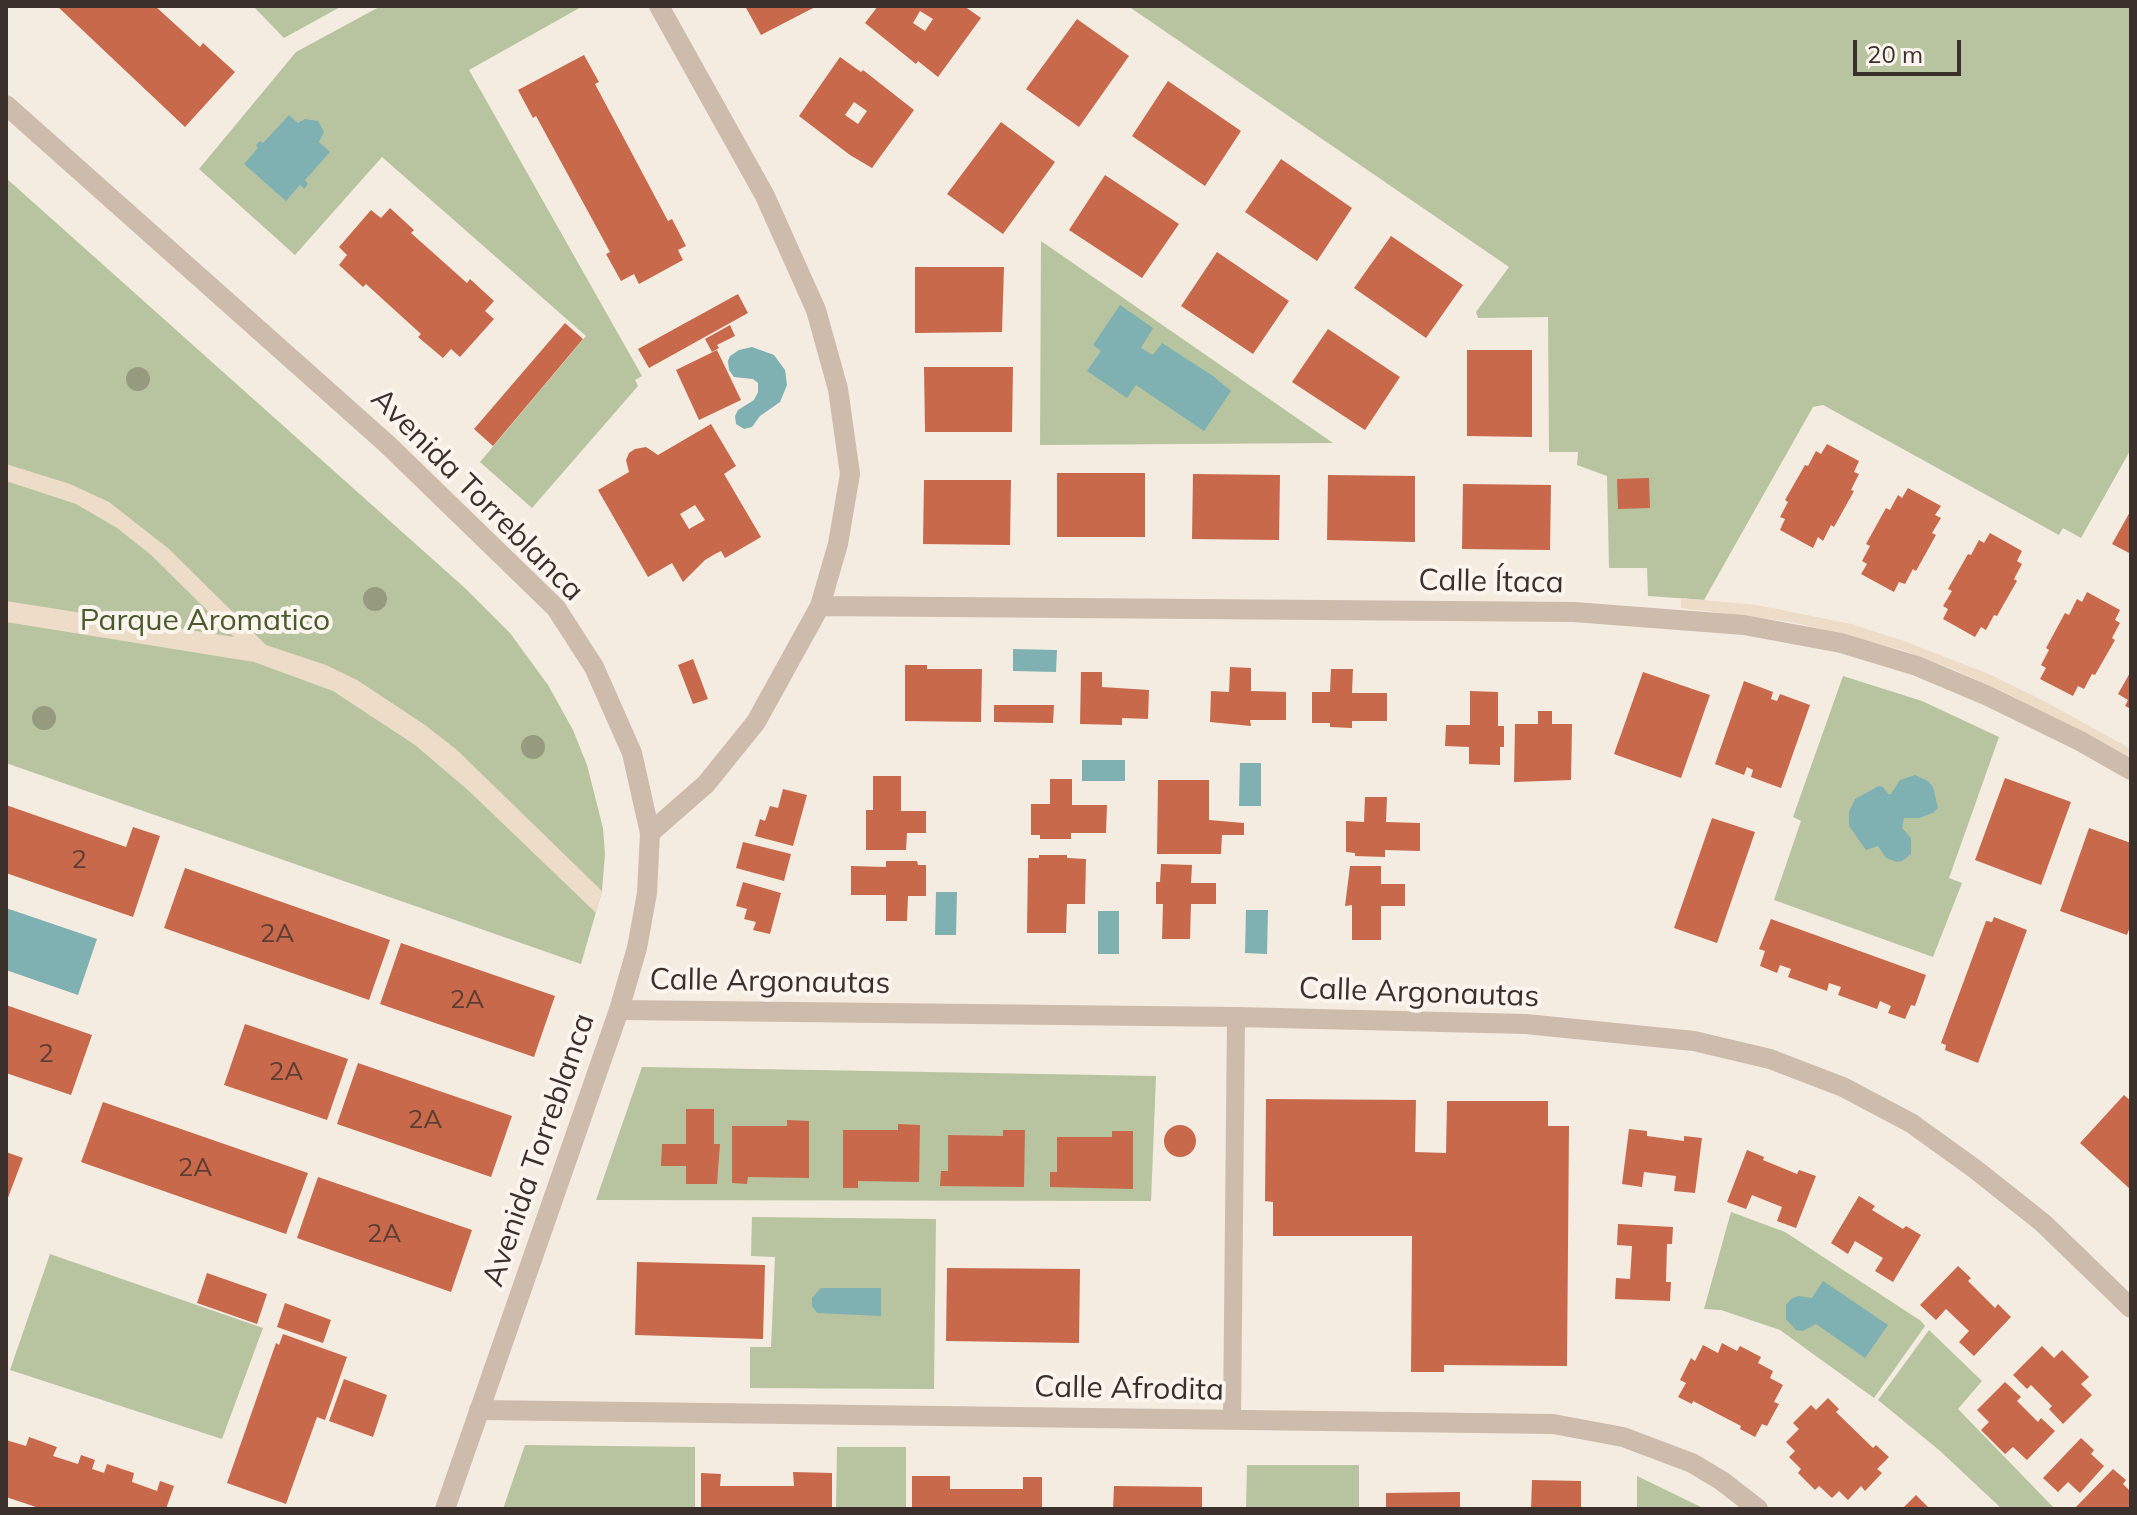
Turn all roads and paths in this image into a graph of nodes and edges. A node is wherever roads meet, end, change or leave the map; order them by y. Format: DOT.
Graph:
graph roads {
  1 [pos="659,6"];
  2 [pos="6,105"];
  3 [pos="820,606"];
  4 [pos="2131,770"];
  5 [pos="650,833"];
  6 [pos="619,1010"];
  7 [pos="1236,1017"];
  8 [pos="2131,1308"];
  9 [pos="479,1410"];
  10 [pos="1232,1420"];
  11 [pos="445,1509"];
  12 [pos="1758,1509"];
  1 -- 3 [label="street"];
  2 -- 5 [label="street, Avenida Torreblanca"];
  3 -- 4 [label="street, Calle Ítaca"];
  3 -- 5 [label="street"];
  5 -- 6 [label="street, Avenida Torreblanca"];
  6 -- 7 [label="street, Calle Argonautas"];
  6 -- 9 [label="street, Avenida Torreblanca"];
  7 -- 8 [label="street, Calle Argonautas"];
  7 -- 10 [label="lane"];
  9 -- 10 [label="street, Calle Afrodita"];
  9 -- 11 [label="street, Avenida Torreblanca"];
  10 -- 12 [label="street, Calle Afrodita"];
}
